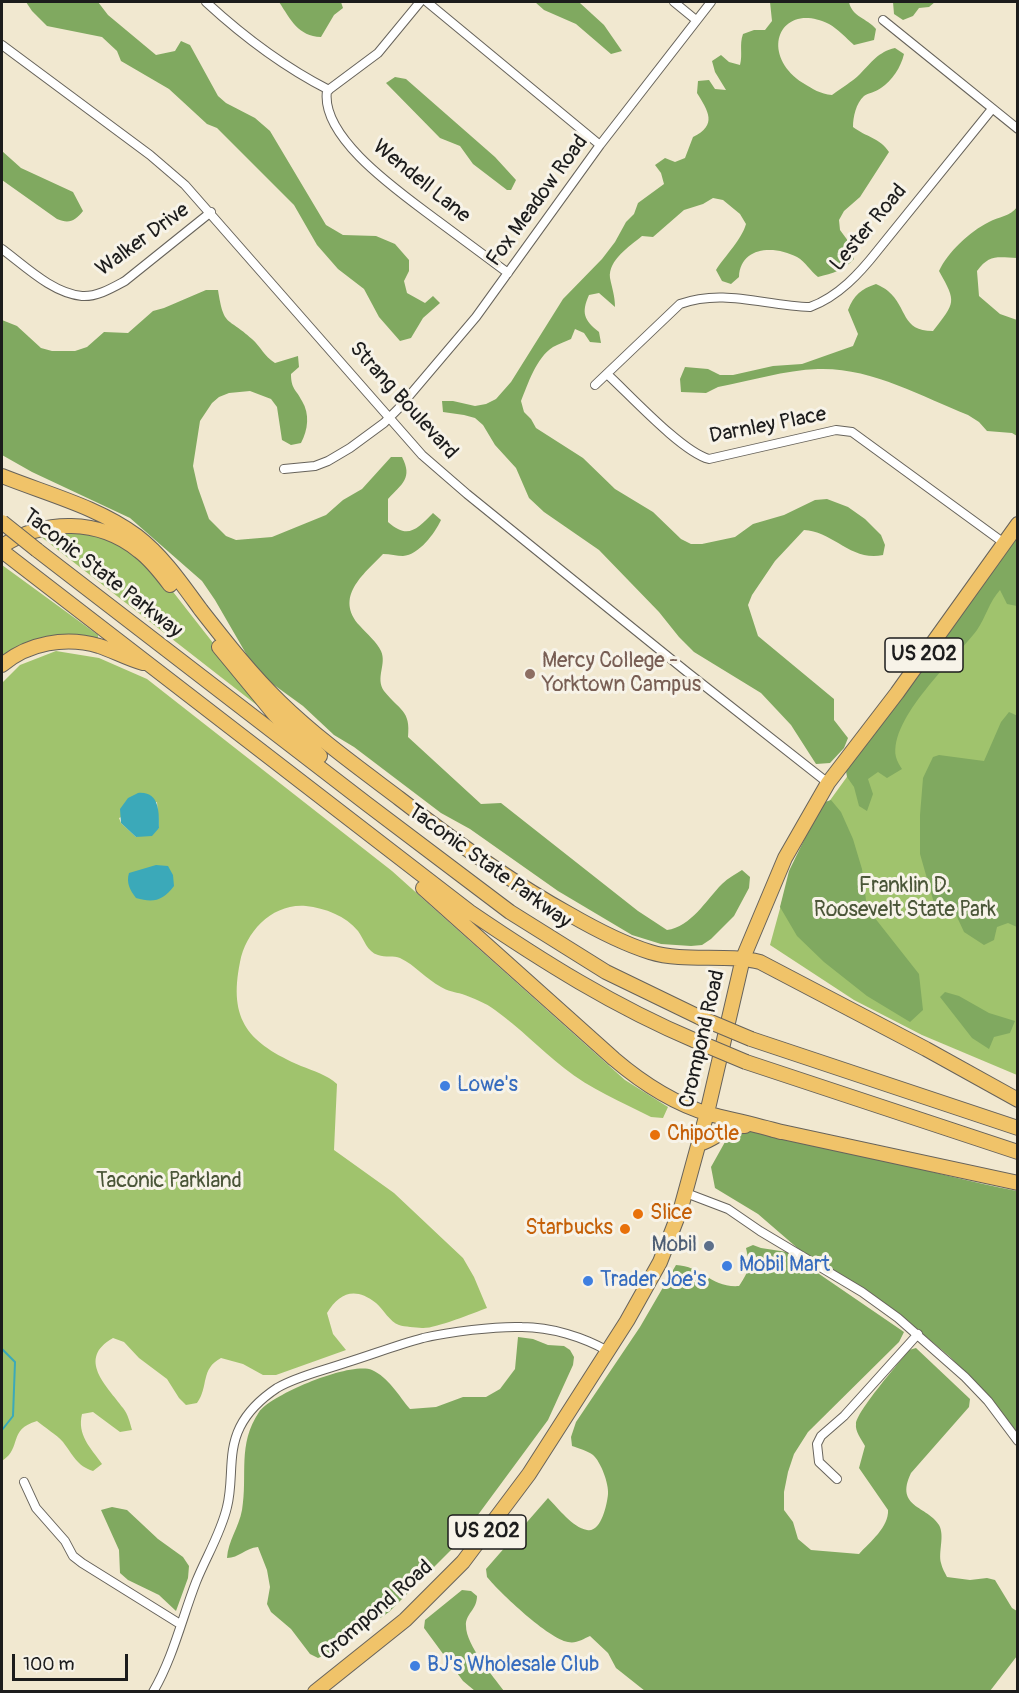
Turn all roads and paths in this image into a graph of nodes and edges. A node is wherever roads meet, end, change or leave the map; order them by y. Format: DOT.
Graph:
graph roads {
  1 [pos="206,2"];
  2 [pos="420,2"];
  3 [pos="427,2"];
  4 [pos="674,2"];
  5 [pos="711,2"];
  6 [pos="696,20"];
  7 [pos="883,20"];
  8 [pos="2,45"];
  9 [pos="329,90"];
  10 [pos="992,109"];
  11 [pos="1017,129"];
  12 [pos="600,145"];
  13 [pos="210,212"];
  14 [pos="2,249"];
  15 [pos="508,273"];
  16 [pos="607,374"];
  17 [pos="595,385"];
  18 [pos="389,418"];
  19 [pos="284,469"];
  20 [pos="2,476"];
  21 [pos="2,522"];
  22 [pos="1017,524"];
  23 [pos="1004,543"];
  24 [pos="2,546"];
  25 [pos="2,551"];
  26 [pos="2,665"];
  27 [pos="151,665"];
  28 [pos="828,783"];
  29 [pos="367,804"];
  30 [pos="379,842"];
  31 [pos="743,958"];
  32 [pos="1017,1100"];
  33 [pos="707,1113"];
  34 [pos="1017,1128"];
  35 [pos="781,1132"];
  36 [pos="699,1144"];
  37 [pos="1017,1152"];
  38 [pos="1017,1183"];
  39 [pos="686,1193"];
  40 [pos="918,1334"];
  41 [pos="608,1351"];
  42 [pos="1017,1441"];
  43 [pos="837,1479"];
  44 [pos="24,1482"];
  45 [pos="180,1624"];
  46 [pos="153,1692"];
  47 [pos="315,1692"];
  1 -- 9 [label="street"];
  2 -- 9 [label="street"];
  3 -- 12 [label="street"];
  4 -- 6 [label="street"];
  5 -- 6 [label="street, Fox Meadow Road"];
  6 -- 12 [label="street, Fox Meadow Road"];
  7 -- 10 [label="street"];
  8 -- 13 [label="street, Strang Boulevard"];
  9 -- 15 [label="street, Wendell Lane"];
  10 -- 11 [label="street"];
  10 -- 16 [label="street, Lester Road"];
  12 -- 15 [label="street, Fox Meadow Road"];
  13 -- 14 [label="street, Walker Drive"];
  13 -- 18 [label="street, Strang Boulevard"];
  15 -- 18 [label="street, Fox Meadow Road"];
  16 -- 17 [label="street, Lester Road"];
  16 -- 23 [label="street, Darnley Place"];
  18 -- 19 [label="street, Fox Meadow Road"];
  18 -- 28 [label="street, Strang Boulevard"];
  20 -- 31 [label="highway"];
  21 -- 29 [label="highway, Taconic State Parkway, bridge"];
  22 -- 23 [label="highway, Crompond Road / US 202"];
  23 -- 28 [label="highway, Crompond Road / US 202"];
  24 -- 29 [label="highway"];
  25 -- 27 [label="highway, Taconic State Parkway"];
  26 -- 27 [label="highway"];
  27 -- 30 [label="highway, Taconic State Parkway"];
  28 -- 31 [label="highway, Crompond Road / US 202"];
  29 -- 34 [label="highway, Taconic State Parkway, bridge"];
  30 -- 33 [label="highway"];
  30 -- 37 [label="highway, Taconic State Parkway, bridge"];
  31 -- 32 [label="highway"];
  31 -- 33 [label="highway, Crompond Road / US 202"];
  33 -- 35 [label="highway"];
  33 -- 36 [label="highway, Crompond Road / US 202"];
  35 -- 36 [label="highway"];
  35 -- 38 [label="highway"];
  36 -- 39 [label="highway, Crompond Road / US 202"];
  39 -- 40 [label="street"];
  39 -- 41 [label="highway, Crompond Road / US 202"];
  40 -- 42 [label="street"];
  40 -- 43 [label="street"];
  41 -- 45 [label="street"];
  41 -- 47 [label="highway, Crompond Road / US 202"];
  44 -- 45 [label="street"];
  45 -- 46 [label="street"];
}
